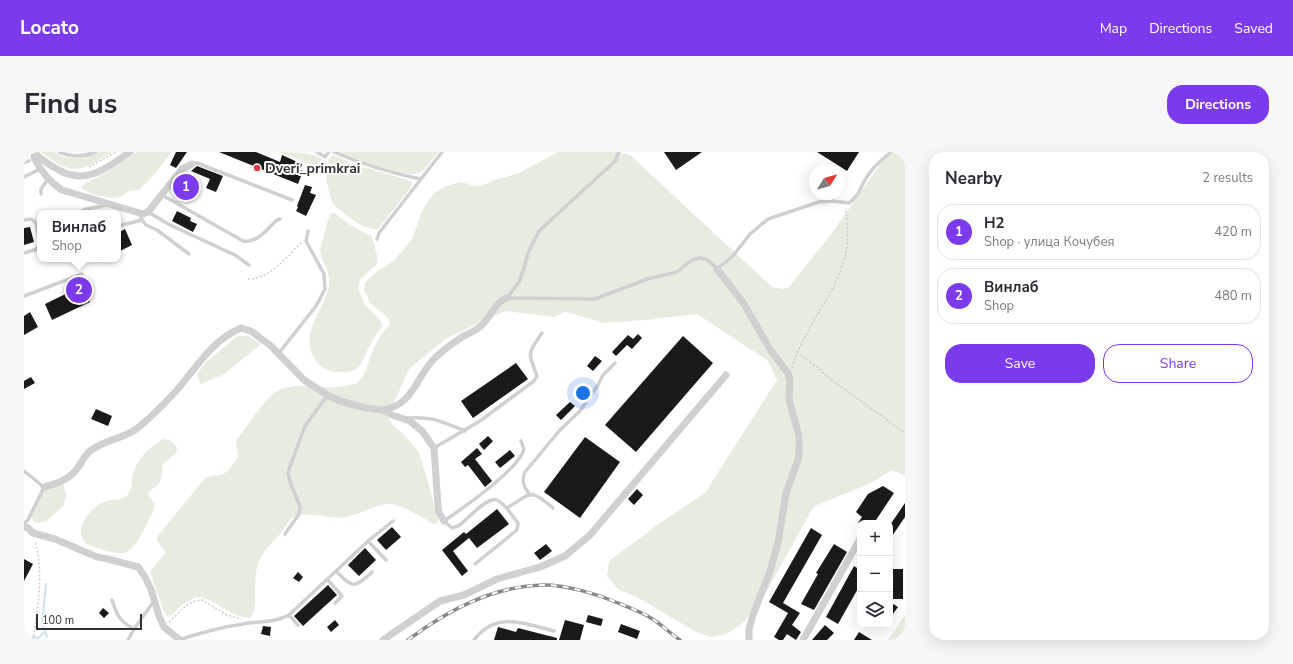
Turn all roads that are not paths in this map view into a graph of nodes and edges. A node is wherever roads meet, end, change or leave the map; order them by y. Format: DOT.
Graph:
graph roads {
  1 [pos="59,152"];
  2 [pos="95,152"];
  3 [pos="130,152"];
  4 [pos="317,152"];
  5 [pos="328,152"];
  6 [pos="334,152"];
  7 [pos="442,152"];
  8 [pos="619,152"];
  9 [pos="891,152"];
  10 [pos="32,156"];
  11 [pos="24,163"];
  12 [pos="192,164"];
  13 [pos="40,169"];
  14 [pos="24,177"];
  15 [pos="48,179"];
  16 [pos="420,179"];
  17 [pos="41,194"];
  18 [pos="162,195"];
  19 [pos="292,200"];
  20 [pos="113,204"];
  21 [pos="84,210"];
  22 [pos="138,212"];
  23 [pos="148,212"];
  24 [pos="280,219"];
  25 [pos="24,220"];
  26 [pos="142,220"];
  27 [pos="121,225"];
  28 [pos="37,226"];
  29 [pos="308,231"];
  30 [pos="377,239"];
  31 [pos="37,249"];
  32 [pos="24,253"];
  33 [pos="190,254"];
  34 [pos="249,265"];
  35 [pos="717,269"];
  36 [pos="82,274"];
  37 [pos="24,296"];
  38 [pos="507,298"];
  39 [pos="542,333"];
  40 [pos="279,354"];
  41 [pos="614,364"];
  42 [pos="726,375"];
  43 [pos="329,396"];
  44 [pos="383,410"];
  45 [pos="405,419"];
  46 [pos="465,431"];
  47 [pos="521,441"];
  48 [pos="434,448"];
  49 [pos="24,471"];
  50 [pos="44,487"];
  51 [pos="529,494"];
  52 [pos="507,508"];
  53 [pos="553,508"];
  54 [pos="393,521"];
  55 [pos="444,521"];
  56 [pos="24,524"];
  57 [pos="24,527"];
  58 [pos="285,534"];
  59 [pos="368,541"];
  60 [pos="857,544"];
  61 [pos="386,560"];
  62 [pos="475,564"];
  63 [pos="336,571"];
  64 [pos="372,572"];
  65 [pos="328,579"];
  66 [pos="112,600"];
  67 [pos="154,600"];
  68 [pos="335,603"];
  69 [pos="288,614"];
  70 [pos="298,625"];
  71 [pos="134,629"];
  72 [pos="554,631"];
  73 [pos="128,640"];
  74 [pos="180,640"];
  75 [pos="382,640"];
  76 [pos="474,640"];
  77 [pos="749,640"];
  78 [pos="803,640"];
  1 -- 2 [label="lane"];
  3 -- 10 [label="street"];
  4 -- 5 [label="lane"];
  6 -- 16 [label="lane"];
  7 -- 16 [label="lane"];
  8 -- 38 [label="lane"];
  9 -- 35 [label="lane"];
  10 -- 11 [label="lane"];
  10 -- 13 [label="street"];
  12 -- 18 [label="street"];
  12 -- 19 [label="lane"];
  13 -- 14 [label="lane"];
  13 -- 15 [label="street"];
  15 -- 17 [label="lane"];
  15 -- 20 [label="street"];
  16 -- 30 [label="lane"];
  18 -- 23 [label="street"];
  18 -- 24 [label="lane"];
  20 -- 21 [label="lane"];
  20 -- 22 [label="street"];
  22 -- 23 [label="street"];
  22 -- 26 [label="lane"];
  23 -- 34 [label="lane"];
  25 -- 28 [label="lane"];
  26 -- 27 [label="lane"];
  26 -- 33 [label="lane"];
  29 -- 40 [label="lane"];
  31 -- 32 [label="lane"];
  35 -- 38 [label="lane"];
  35 -- 77 [label="street"];
  36 -- 37 [label="lane"];
  38 -- 44 [label="street"];
  39 -- 46 [label="lane"];
  40 -- 43 [label="street"];
  40 -- 50 [label="street"];
  41 -- 51 [label="lane"];
  42 -- 75 [label="street"];
  43 -- 44 [label="street"];
  43 -- 58 [label="lane"];
  44 -- 45 [label="street"];
  45 -- 46 [label="lane"];
  45 -- 48 [label="street"];
  46 -- 48 [label="lane"];
  47 -- 55 [label="lane"];
  48 -- 55 [label="street"];
  49 -- 50 [label="lane"];
  50 -- 56 [label="lane"];
  51 -- 52 [label="lane"];
  51 -- 53 [label="lane"];
  52 -- 55 [label="lane"];
  52 -- 62 [label="lane"];
  54 -- 59 [label="lane"];
  57 -- 67 [label="street"];
  59 -- 61 [label="lane"];
  59 -- 63 [label="lane"];
  60 -- 78 [label="street"];
  63 -- 64 [label="lane"];
  63 -- 65 [label="lane"];
  65 -- 68 [label="lane"];
  65 -- 69 [label="lane"];
  66 -- 71 [label="lane"];
  67 -- 71 [label="lane"];
  67 -- 74 [label="street"];
  69 -- 70 [label="lane"];
  69 -- 74 [label="lane"];
  71 -- 73 [label="lane"];
  72 -- 76 [label="lane"];
}
